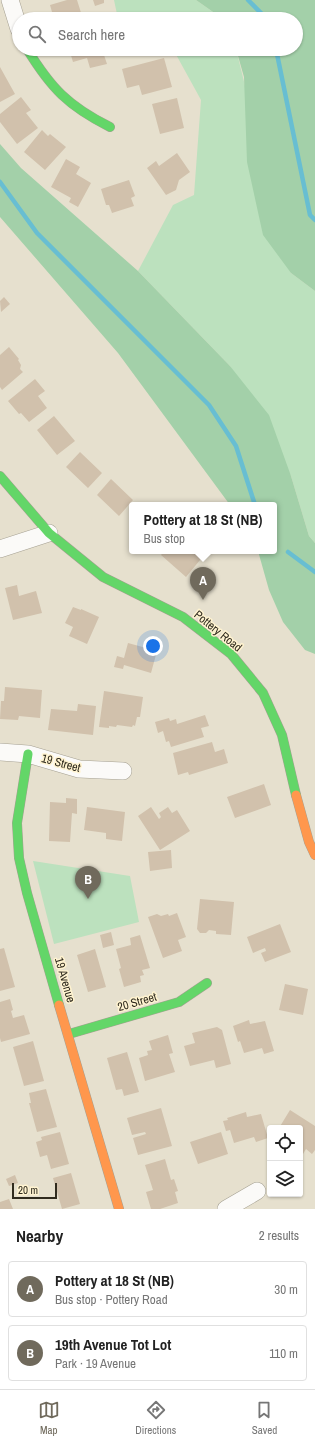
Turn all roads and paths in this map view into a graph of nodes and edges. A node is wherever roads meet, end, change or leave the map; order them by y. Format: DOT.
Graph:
graph roads {
  1 [pos="10,0"];
  2 [pos="14,12"];
  3 [pos="31,56"];
  4 [pos="110,127"];
  5 [pos="0,476"];
  6 [pos="49,533"];
  7 [pos="0,548"];
  8 [pos="0,752"];
  9 [pos="28,754"];
  10 [pos="123,771"];
  11 [pos="315,855"];
  12 [pos="207,983"];
  13 [pos="69,1034"];
  14 [pos="257,1191"];
  15 [pos="119,1209"];
  16 [pos="226,1209"];
  1 -- 2 [label="street"];
  3 -- 4 [label="street"];
  5 -- 6 [label="street, Pottery Road"];
  6 -- 7 [label="street"];
  6 -- 11 [label="street, Pottery Road"];
  8 -- 9 [label="street, 19 Street"];
  9 -- 10 [label="street, 19 Street"];
  9 -- 13 [label="street, 19 Avenue"];
  12 -- 13 [label="street, 20 Street"];
  13 -- 15 [label="street, 19 Avenue"];
  14 -- 16 [label="street"];
}
